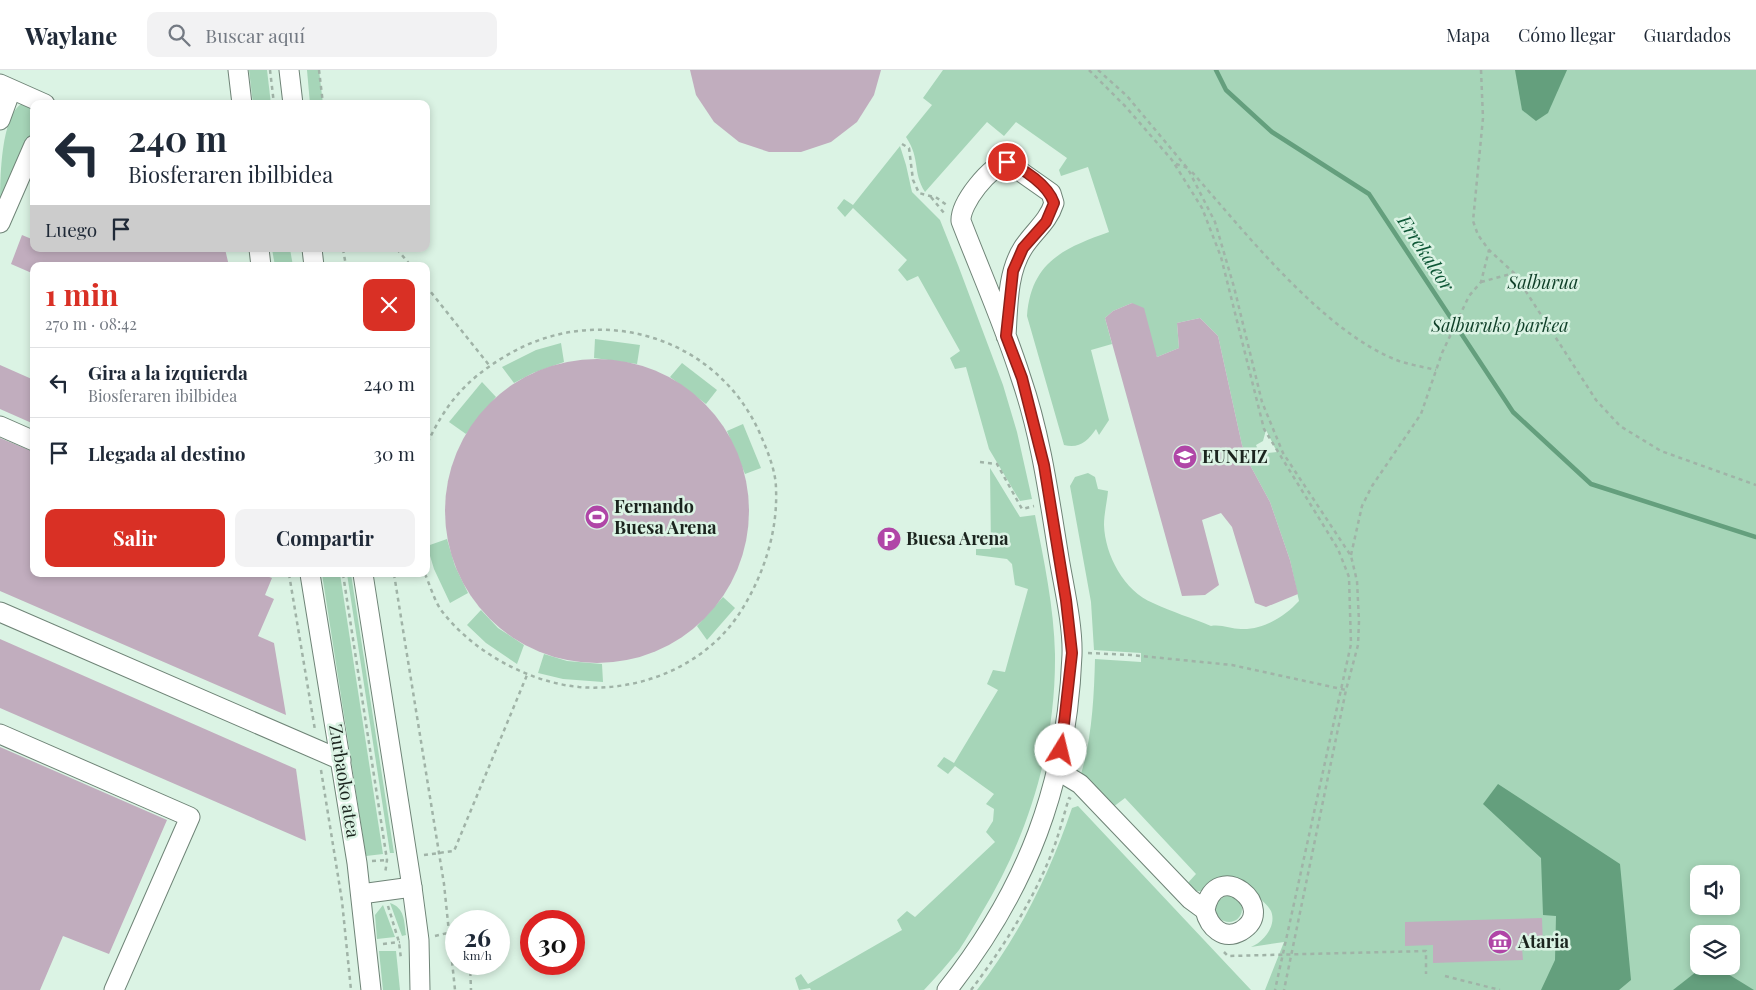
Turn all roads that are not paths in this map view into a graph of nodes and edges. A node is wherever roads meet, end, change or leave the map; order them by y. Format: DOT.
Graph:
graph roads {
  1 [pos="238,70"];
  2 [pos="289,70"];
  3 [pos="6,87"];
  4 [pos="36,100"];
  5 [pos="242,100"];
  6 [pos="293,100"];
  7 [pos="0,120"];
  8 [pos="30,154"];
  9 [pos="0,223"];
  10 [pos="1006,336"];
  11 [pos="0,426"];
  12 [pos="30,438"];
  13 [pos="310,577"];
  14 [pos="363,577"];
  15 [pos="0,612"];
  16 [pos="0,734"];
  17 [pos="341,760"];
  18 [pos="1058,770"];
  19 [pos="412,887"];
  20 [pos="361,894"];
  21 [pos="1205,910"];
  22 [pos="114,990"];
  23 [pos="371,990"];
  24 [pos="420,990"];
  25 [pos="947,990"];
  1 -- 5 [label="street"];
  2 -- 6 [label="street"];
  3 -- 4 [label="street"];
  3 -- 7 [label="street"];
  8 -- 9 [label="street"];
  10 -- 10 [label="street"];
  10 -- 18 [label="street"];
  11 -- 12 [label="street"];
  13 -- 17 [label="street, Zurbaoko atea"];
  14 -- 19 [label="street"];
  15 -- 17 [label="street"];
  16 -- 22 [label="street"];
  17 -- 20 [label="street, Zurbaoko atea"];
  18 -- 21 [label="street"];
  18 -- 25 [label="street"];
  19 -- 20 [label="street"];
  19 -- 24 [label="street"];
  20 -- 23 [label="street, Zurbaoko atea"];
}
